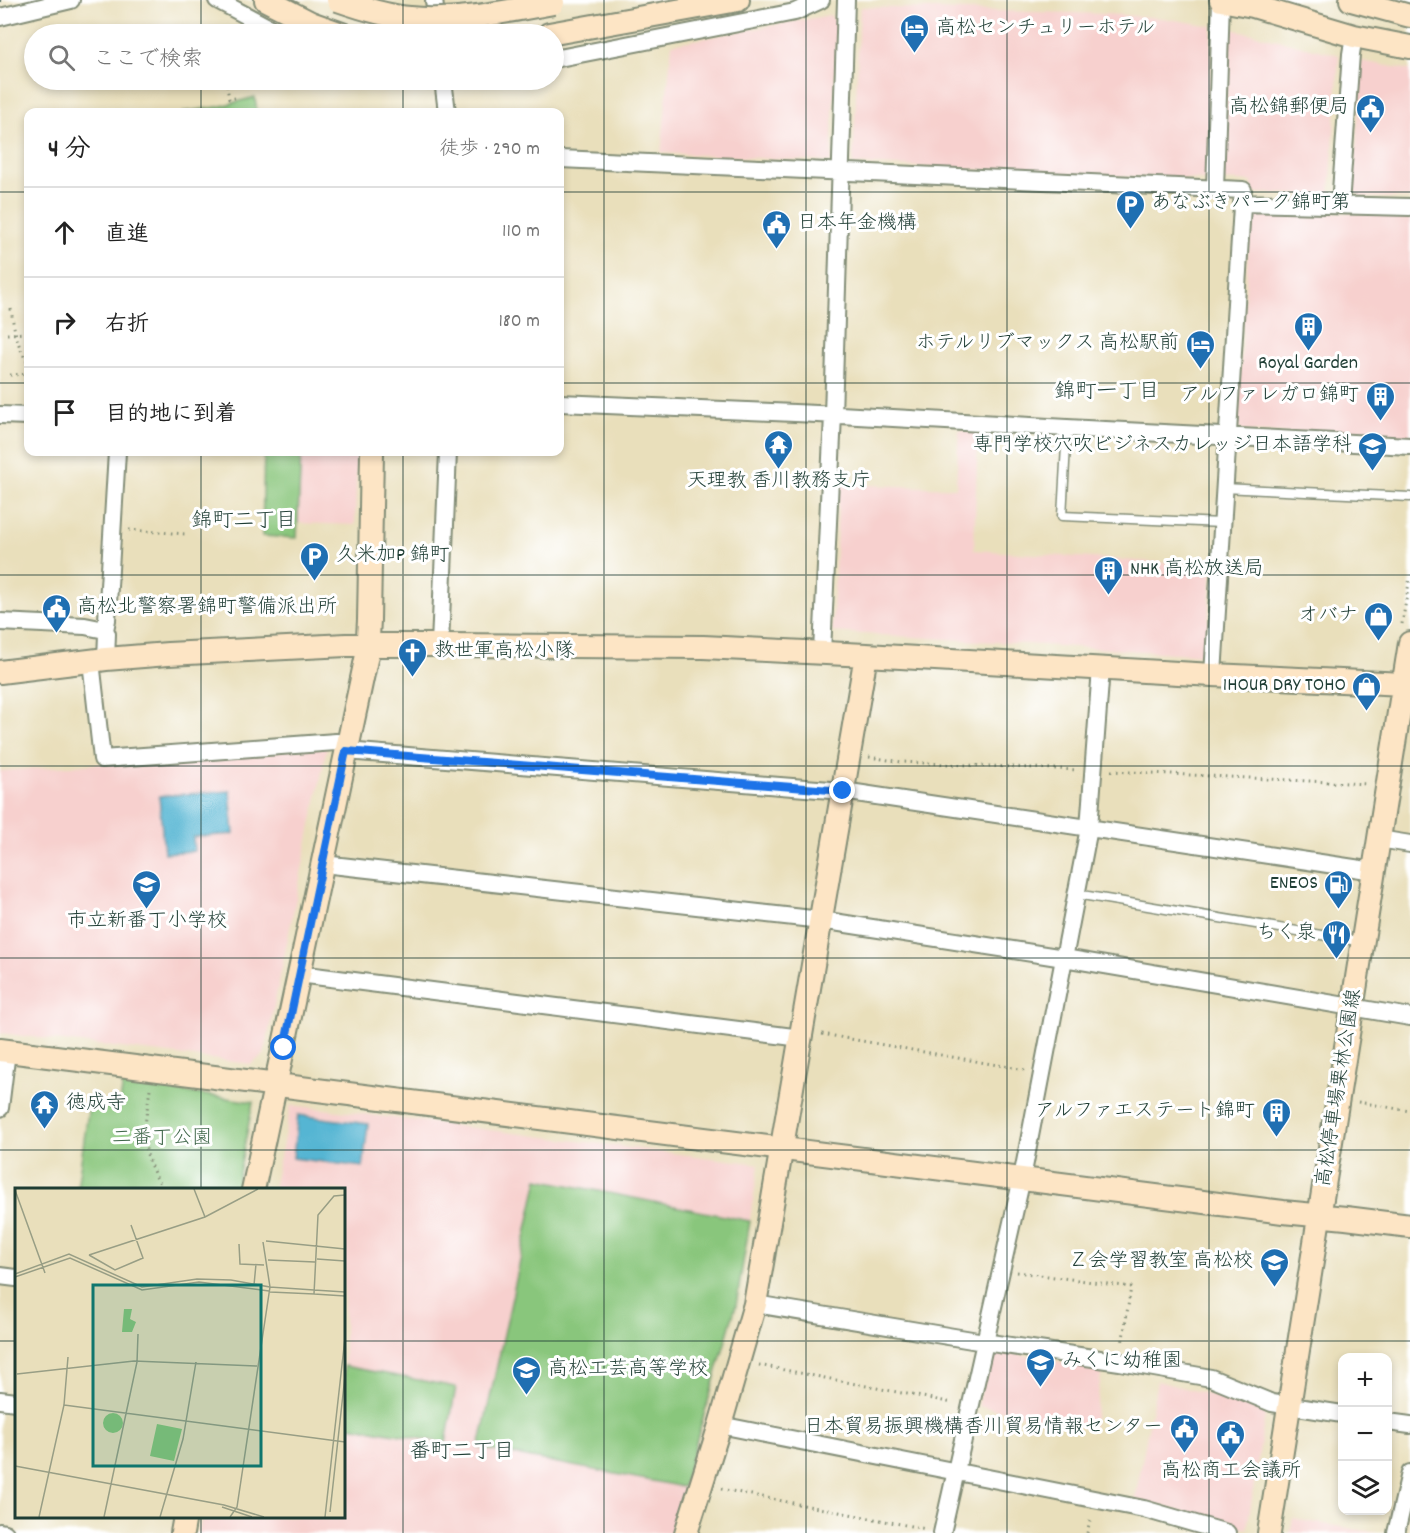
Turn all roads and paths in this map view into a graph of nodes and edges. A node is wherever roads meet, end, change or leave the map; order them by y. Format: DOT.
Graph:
graph roads {
  1 [pos="71,0"];
  2 [pos="217,0"];
  3 [pos="266,0"];
  4 [pos="338,0"];
  5 [pos="434,0"];
  6 [pos="738,0"];
  7 [pos="821,0"];
  8 [pos="846,0"];
  9 [pos="1221,0"];
  10 [pos="560,1"];
  11 [pos="1354,1"];
  12 [pos="1410,16"];
  13 [pos="0,17"];
  14 [pos="261,24"];
  15 [pos="314,24"];
  16 [pos="437,24"];
  17 [pos="564,32"];
  18 [pos="1354,36"];
  19 [pos="1410,47"];
  20 [pos="564,57"];
  21 [pos="228,90"];
  22 [pos="444,90"];
  23 [pos="235,98"];
  24 [pos="446,108"];
  25 [pos="564,159"];
  26 [pos="840,172"];
  27 [pos="1215,189"];
  28 [pos="1242,203"];
  29 [pos="1340,205"];
  30 [pos="1410,207"];
  31 [pos="11,309"];
  32 [pos="24,333"];
  33 [pos="7,334"];
  34 [pos="14,334"];
  35 [pos="24,356"];
  36 [pos="24,374"];
  37 [pos="10,375"];
  38 [pos="564,403"];
  39 [pos="832,415"];
  40 [pos="0,416"];
  41 [pos="24,416"];
  42 [pos="1067,428"];
  43 [pos="1227,436"];
  44 [pos="1410,446"];
  45 [pos="117,456"];
  46 [pos="372,456"];
  47 [pos="448,456"];
  48 [pos="1224,488"];
  49 [pos="1410,497"];
  50 [pos="1222,523"];
  51 [pos="112,530"];
  52 [pos="186,534"];
  53 [pos="0,622"];
  54 [pos="105,630"];
  55 [pos="1410,643"];
  56 [pos="368,645"];
  57 [pos="440,645"];
  58 [pos="822,652"];
  59 [pos="866,654"];
  60 [pos="98,660"];
  61 [pos="1101,668"];
  62 [pos="0,672"];
  63 [pos="1213,675"];
  64 [pos="1407,684"];
  65 [pos="347,748"];
  66 [pos="843,791"];
  67 [pos="1089,828"];
  68 [pos="1379,839"];
  69 [pos="1410,844"];
  70 [pos="323,864"];
  71 [pos="1374,871"];
  72 [pos="1076,894"];
  73 [pos="821,920"];
  74 [pos="1363,942"];
  75 [pos="1064,958"];
  76 [pos="300,974"];
  77 [pos="1353,1007"];
  78 [pos="1410,1017"];
  79 [pos="802,1034"];
  80 [pos="3,1050"];
  81 [pos="1042,1073"];
  82 [pos="151,1083"];
  83 [pos="275,1085"];
  84 [pos="1338,1099"];
  85 [pos="0,1108"];
  86 [pos="1410,1111"];
  87 [pos="782,1147"];
  88 [pos="1022,1178"];
  89 [pos="163,1188"];
  90 [pos="253,1188"];
  91 [pos="1320,1216"];
  92 [pos="1410,1226"];
  93 [pos="1000,1270"];
  94 [pos="0,1276"];
  95 [pos="15,1278"];
  96 [pos="755,1304"];
  97 [pos="984,1342"];
  98 [pos="739,1360"];
  99 [pos="1120,1362"];
  100 [pos="826,1372"];
  101 [pos="825,1377"];
  102 [pos="0,1400"];
  103 [pos="15,1402"];
  104 [pos="1289,1406"];
  105 [pos="969,1407"];
  106 [pos="1338,1413"];
  107 [pos="1392,1423"];
  108 [pos="720,1425"];
  109 [pos="1410,1425"];
  110 [pos="955,1472"];
  111 [pos="1410,1473"];
  112 [pos="701,1485"];
  113 [pos="185,1518"];
  114 [pos="0,1532"];
  115 [pos="4,1533"];
  116 [pos="182,1533"];
  117 [pos="686,1533"];
  118 [pos="942,1533"];
  119 [pos="1227,1533"];
  120 [pos="1269,1533"];
  121 [pos="1396,1533"];
  1 -- 13 [label="street"];
  2 -- 14 [label="street"];
  3 -- 15 [label="street"];
  4 -- 10 [label="street, bridge"];
  5 -- 16 [label="street"];
  6 -- 17 [label="street"];
  7 -- 20 [label="street"];
  8 -- 26 [label="street"];
  9 -- 18 [label="street"];
  9 -- 27 [label="street"];
  11 -- 12 [label="street"];
  18 -- 19 [label="street"];
  18 -- 29 [label="street"];
  21 -- 23 [label="path"];
  22 -- 24 [label="street"];
  25 -- 26 [label="street"];
  26 -- 27 [label="street"];
  26 -- 39 [label="street"];
  27 -- 28 [label="street"];
  28 -- 29 [label="street"];
  28 -- 43 [label="street"];
  29 -- 30 [label="street"];
  31 -- 34 [label="path"];
  32 -- 34 [label="path"];
  33 -- 34 [label="path"];
  34 -- 35 [label="path"];
  36 -- 37 [label="path"];
  38 -- 39 [label="street"];
  39 -- 42 [label="street"];
  39 -- 58 [label="street"];
  40 -- 41 [label="street"];
  42 -- 43 [label="street"];
  42 -- 50 [label="lane"];
  43 -- 44 [label="street"];
  43 -- 48 [label="street"];
  45 -- 51 [label="street"];
  46 -- 56 [label="street"];
  47 -- 57 [label="street"];
  48 -- 49 [label="lane"];
  48 -- 50 [label="street"];
  50 -- 63 [label="street"];
  51 -- 52 [label="path"];
  51 -- 54 [label="street"];
  53 -- 54 [label="street"];
  54 -- 60 [label="street"];
  55 -- 64 [label="street, 高松停車場栗林公園線"];
  56 -- 57 [label="street"];
  56 -- 60 [label="street"];
  56 -- 65 [label="street"];
  57 -- 58 [label="street"];
  58 -- 59 [label="street"];
  59 -- 61 [label="street"];
  59 -- 66 [label="street"];
  60 -- 62 [label="street"];
  60 -- 65 [label="street"];
  61 -- 63 [label="street"];
  61 -- 67 [label="street"];
  63 -- 64 [label="street"];
  64 -- 68 [label="street, 高松停車場栗林公園線"];
  65 -- 66 [label="street"];
  65 -- 70 [label="street"];
  66 -- 67 [label="street"];
  66 -- 73 [label="street"];
  67 -- 71 [label="street"];
  67 -- 72 [label="street"];
  68 -- 69 [label="street"];
  68 -- 71 [label="street, 高松停車場栗林公園線"];
  70 -- 73 [label="street"];
  70 -- 76 [label="street"];
  71 -- 74 [label="street, 高松停車場栗林公園線"];
  72 -- 74 [label="lane"];
  72 -- 75 [label="street"];
  73 -- 75 [label="street"];
  73 -- 79 [label="street"];
  74 -- 77 [label="street, 高松停車場栗林公園線"];
  75 -- 77 [label="street"];
  75 -- 81 [label="street"];
  76 -- 79 [label="street"];
  76 -- 83 [label="street"];
  77 -- 78 [label="street"];
  77 -- 84 [label="street, 高松停車場栗林公園線"];
  79 -- 81 [label="path"];
  79 -- 87 [label="street"];
  80 -- 83 [label="street"];
  80 -- 85 [label="street"];
  81 -- 88 [label="street"];
  82 -- 89 [label="path"];
  83 -- 87 [label="street"];
  83 -- 90 [label="street"];
  84 -- 86 [label="path"];
  84 -- 91 [label="street, 高松停車場栗林公園線"];
  87 -- 88 [label="street"];
  87 -- 96 [label="street"];
  88 -- 91 [label="street"];
  88 -- 93 [label="street"];
  91 -- 92 [label="street"];
  91 -- 104 [label="street, 高松停車場栗林公園線"];
  93 -- 97 [label="street"];
  93 -- 99 [label="path"];
  94 -- 95 [label="street"];
  96 -- 97 [label="street"];
  96 -- 98 [label="street"];
  97 -- 99 [label="street"];
  97 -- 105 [label="street"];
  98 -- 101 [label="path"];
  98 -- 108 [label="street"];
  99 -- 104 [label="street"];
  100 -- 101 [label="path"];
  101 -- 105 [label="path"];
  102 -- 103 [label="street"];
  104 -- 106 [label="street"];
  104 -- 120 [label="street, 高松停車場栗林公園線"];
  105 -- 110 [label="street"];
  107 -- 109 [label="street"];
  108 -- 110 [label="street"];
  108 -- 112 [label="street"];
  110 -- 118 [label="street"];
  110 -- 119 [label="street"];
  111 -- 121 [label="street"];
  112 -- 117 [label="street"];
  112 -- 118 [label="path"];
  113 -- 116 [label="street"];
  114 -- 115 [label="street"];
}
